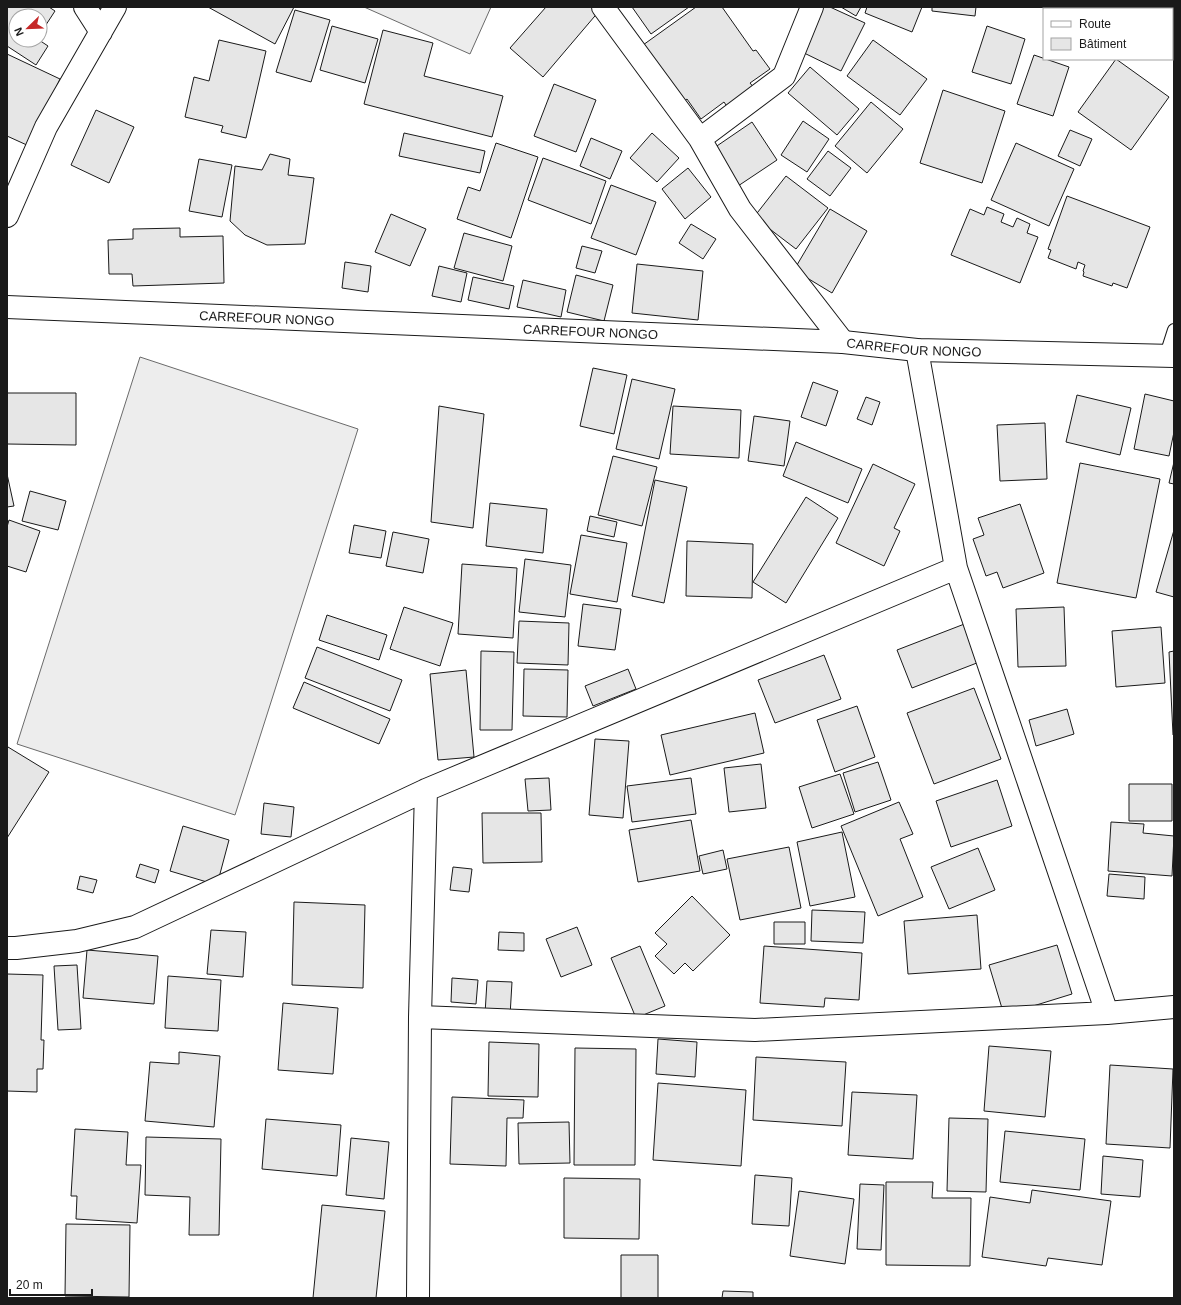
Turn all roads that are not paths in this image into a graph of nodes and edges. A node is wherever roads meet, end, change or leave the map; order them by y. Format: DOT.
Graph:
graph roads {
  1 [pos="85,7"];
  2 [pos="115,7"];
  3 [pos="603,7"];
  4 [pos="812,7"];
  5 [pos="101,32"];
  6 [pos="700,139"];
  7 [pos="7,216"];
  8 [pos="7,307"];
  9 [pos="1174,330"];
  10 [pos="843,342"];
  11 [pos="917,350"];
  12 [pos="1170,355"];
  13 [pos="956,568"];
  14 [pos="426,790"];
  15 [pos="7,948"];
  16 [pos="1174,1006"];
  17 [pos="1107,1013"];
  18 [pos="420,1017"];
  19 [pos="418,1298"];
  1 -- 5 [label="street"];
  2 -- 5 [label="street"];
  3 -- 6 [label="street"];
  4 -- 6 [label="street"];
  5 -- 7 [label="street"];
  6 -- 10 [label="street"];
  8 -- 10 [label="street, CARREFOUR NONGO"];
  9 -- 12 [label="lane"];
  10 -- 11 [label="street, CARREFOUR NONGO"];
  11 -- 12 [label="street, CARREFOUR NONGO"];
  11 -- 13 [label="street"];
  13 -- 14 [label="street"];
  13 -- 17 [label="street"];
  14 -- 15 [label="street"];
  14 -- 18 [label="street"];
  16 -- 17 [label="street"];
  17 -- 18 [label="street"];
  18 -- 19 [label="street"];
}
